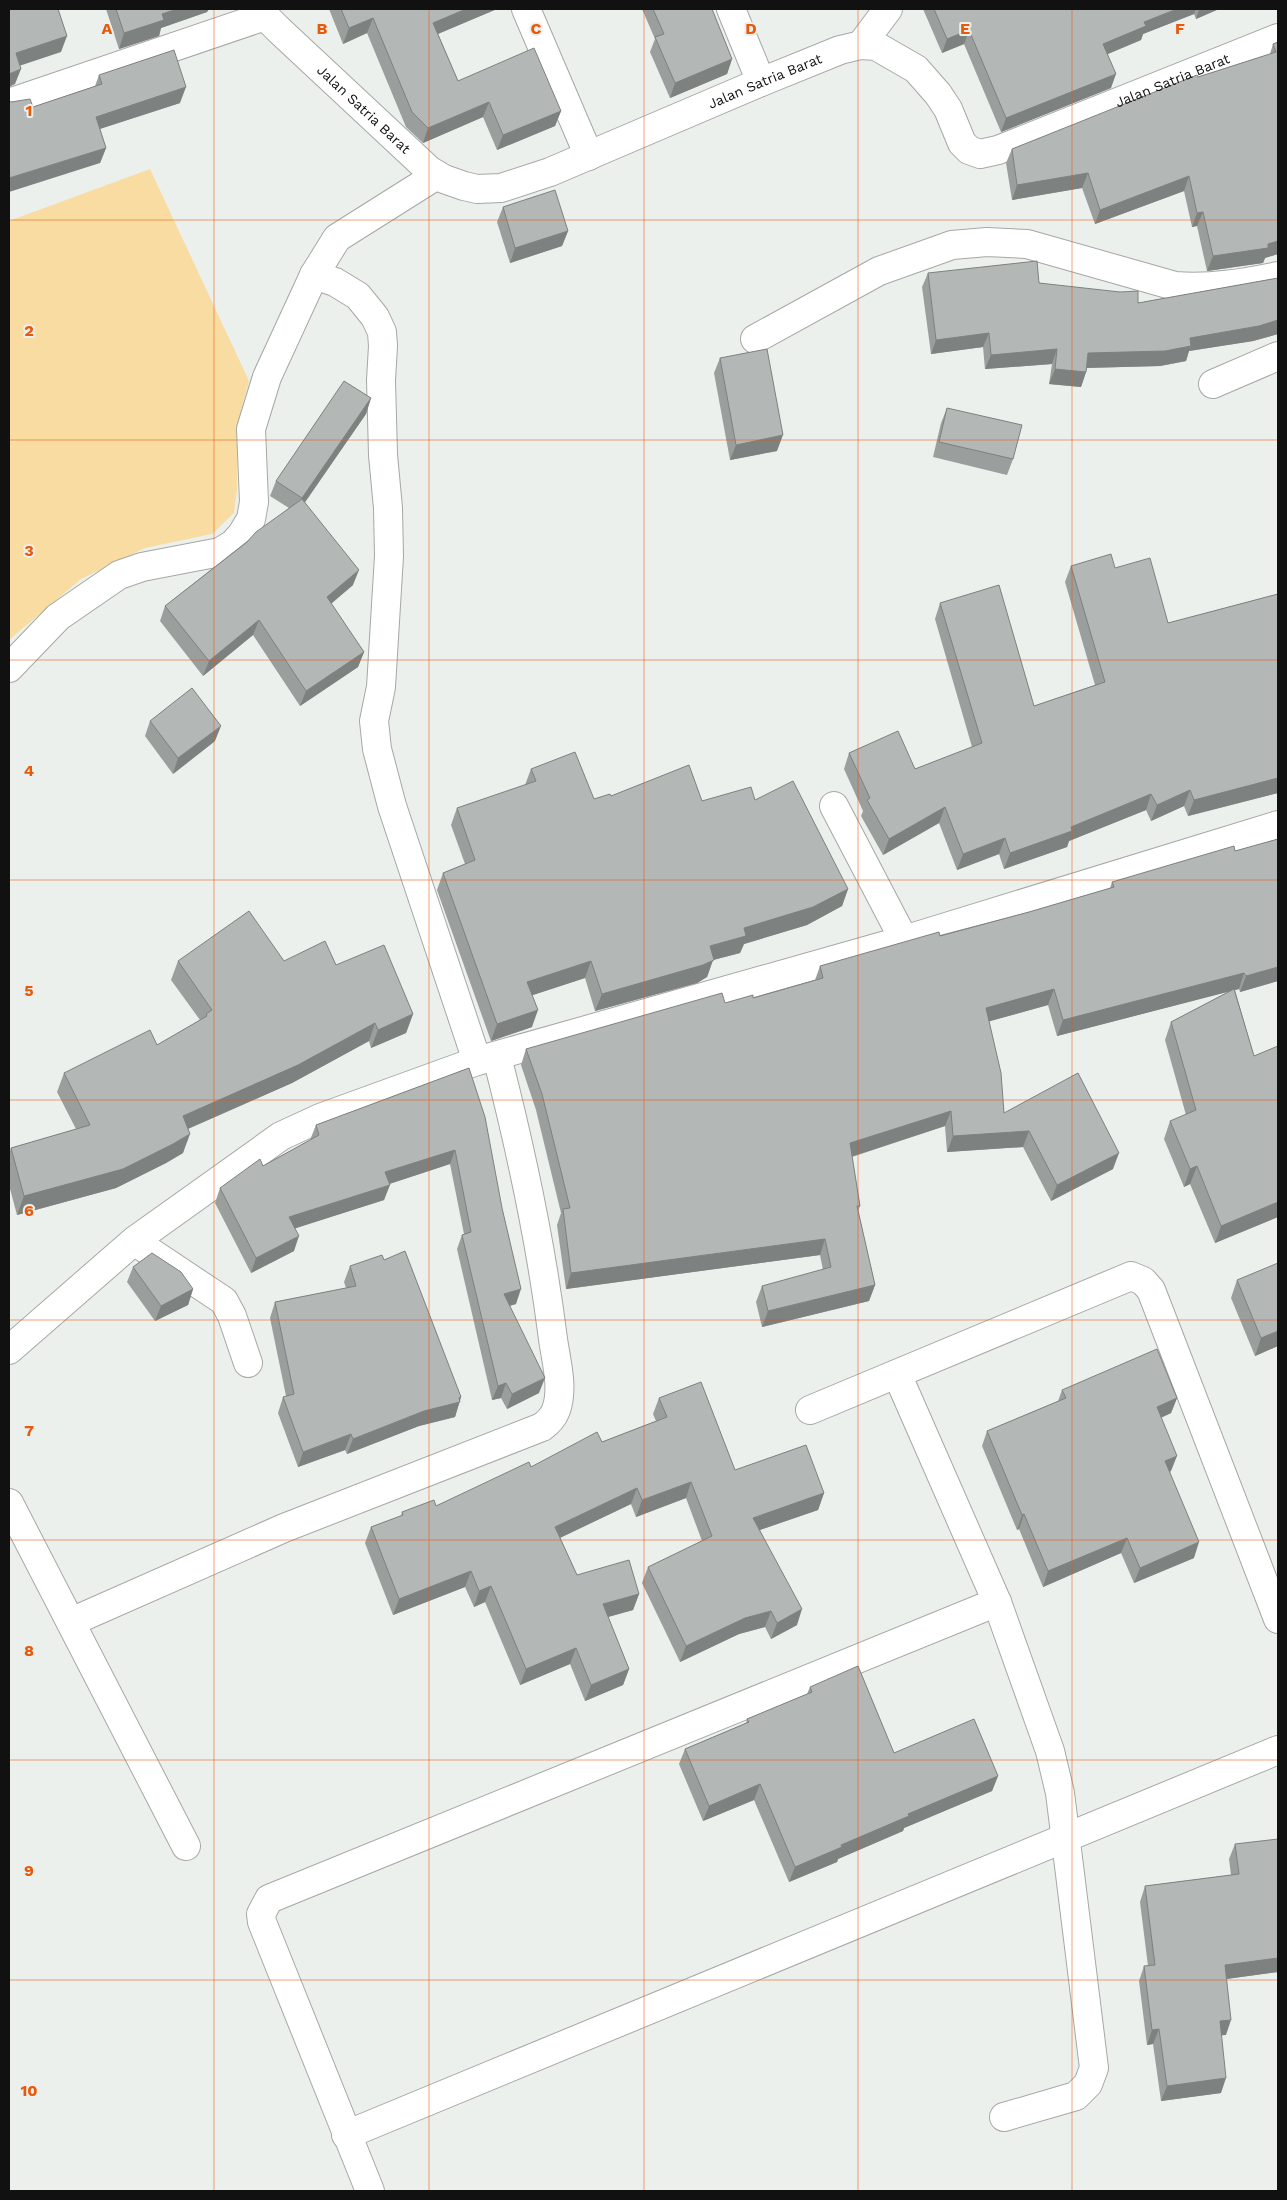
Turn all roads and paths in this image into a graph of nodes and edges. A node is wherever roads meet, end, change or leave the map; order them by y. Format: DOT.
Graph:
graph roads {
  1 [pos="526,9"];
  2 [pos="731,9"];
  3 [pos="888,9"];
  4 [pos="263,12"];
  5 [pos="1278,38"];
  6 [pos="861,45"];
  7 [pos="761,82"];
  8 [pos="9,103"];
  9 [pos="589,156"];
  10 [pos="437,175"];
  11 [pos="314,275"];
  12 [pos="1278,276"];
  13 [pos="755,339"];
  14 [pos="1278,356"];
  15 [pos="1213,384"];
  16 [pos="9,668"];
  17 [pos="834,806"];
  18 [pos="1278,825"];
  19 [pos="904,940"];
  20 [pos="487,1059"];
  21 [pos="134,1241"];
  22 [pos="9,1350"];
  23 [pos="248,1363"];
  24 [pos="897,1374"];
  25 [pos="810,1410"];
  26 [pos="9,1503"];
  27 [pos="997,1602"];
  28 [pos="1278,1619"];
  29 [pos="71,1622"];
  30 [pos="1278,1750"];
  31 [pos="1066,1838"];
  32 [pos="186,1846"];
  33 [pos="1004,2117"];
  34 [pos="346,2135"];
  35 [pos="370,2191"];
  1 -- 9 [label="street"];
  2 -- 7 [label="street"];
  3 -- 6 [label="street"];
  4 -- 8 [label="street"];
  4 -- 10 [label="street, Jalan Satria Barat"];
  5 -- 6 [label="street, Jalan Satria Barat"];
  6 -- 7 [label="street, Jalan Satria Barat"];
  7 -- 9 [label="street, Jalan Satria Barat"];
  9 -- 10 [label="street, Jalan Satria Barat"];
  10 -- 11 [label="street"];
  11 -- 16 [label="street"];
  11 -- 20 [label="street"];
  12 -- 13 [label="street"];
  14 -- 15 [label="street"];
  17 -- 19 [label="street"];
  18 -- 19 [label="street"];
  19 -- 20 [label="street"];
  20 -- 21 [label="street"];
  20 -- 29 [label="street"];
  21 -- 22 [label="street"];
  21 -- 23 [label="street"];
  24 -- 25 [label="street"];
  24 -- 27 [label="street"];
  24 -- 28 [label="street"];
  26 -- 29 [label="street"];
  27 -- 31 [label="street"];
  27 -- 34 [label="street"];
  29 -- 32 [label="street"];
  30 -- 31 [label="street"];
  31 -- 33 [label="street"];
  31 -- 34 [label="street"];
  34 -- 35 [label="street"];
}
